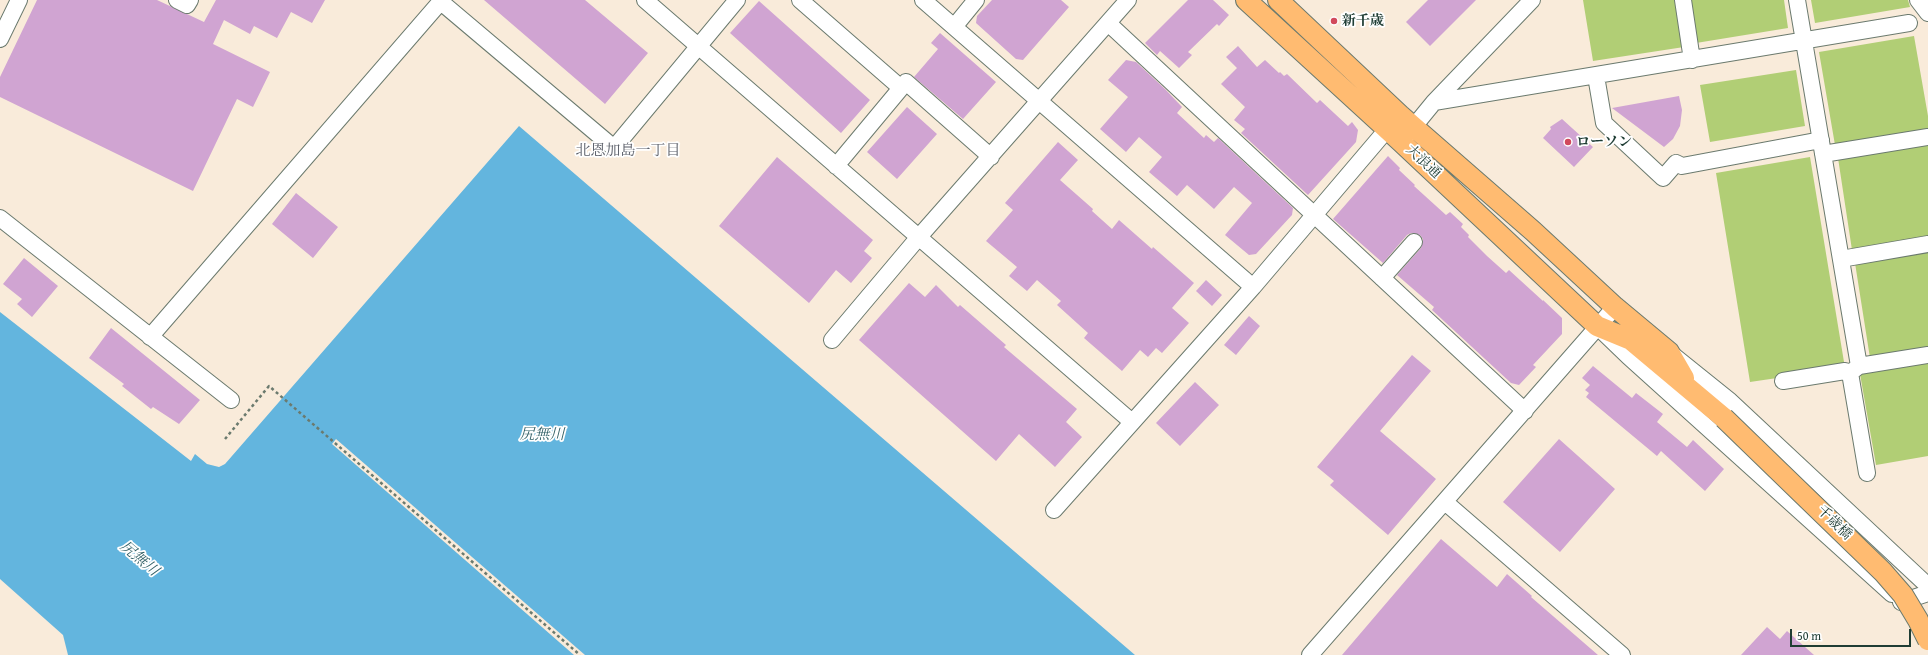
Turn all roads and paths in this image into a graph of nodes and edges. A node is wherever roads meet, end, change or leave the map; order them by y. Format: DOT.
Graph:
graph roads {
  1 [pos="19,0"];
  2 [pos="177,0"];
  3 [pos="190,0"];
  4 [pos="646,0"];
  5 [pos="737,0"];
  6 [pos="800,0"];
  7 [pos="923,0"];
  8 [pos="976,0"];
  9 [pos="1128,0"];
  10 [pos="1246,0"];
  11 [pos="1278,0"];
  12 [pos="1532,0"];
  13 [pos="1683,0"];
  14 [pos="1798,0"];
  15 [pos="1918,0"];
  16 [pos="442,1"];
  17 [pos="1928,13"];
  18 [pos="1108,23"];
  19 [pos="1909,23"];
  20 [pos="954,27"];
  21 [pos="0,39"];
  22 [pos="1805,41"];
  23 [pos="698,45"];
  24 [pos="1692,60"];
  25 [pos="1596,76"];
  26 [pos="900,88"];
  27 [pos="1039,101"];
  28 [pos="1434,102"];
  29 [pos="1407,120"];
  30 [pos="1394,136"];
  31 [pos="1928,137"];
  32 [pos="1822,147"];
  33 [pos="991,157"];
  34 [pos="836,166"];
  35 [pos="1315,216"];
  36 [pos="0,218"];
  37 [pos="918,238"];
  38 [pos="1414,242"];
  39 [pos="1928,244"];
  40 [pos="1841,259"];
  41 [pos="1382,278"];
  42 [pos="1253,287"];
  43 [pos="1615,307"];
  44 [pos="1597,326"];
  45 [pos="150,337"];
  46 [pos="832,340"];
  47 [pos="1669,352"];
  48 [pos="1928,355"];
  49 [pos="1855,369"];
  50 [pos="1783,381"];
  51 [pos="1691,390"];
  52 [pos="231,400"];
  53 [pos="1525,411"];
  54 [pos="1132,422"];
  55 [pos="225,439"];
  56 [pos="1867,473"];
  57 [pos="1445,502"];
  58 [pos="1054,510"];
  59 [pos="1928,586"];
  60 [pos="1928,593"];
  61 [pos="1901,602"];
  62 [pos="1928,634"];
  63 [pos="1928,640"];
  64 [pos="580,655"];
  65 [pos="1310,655"];
  66 [pos="1622,655"];
  1 -- 21 [label="street"];
  2 -- 3 [label="street"];
  4 -- 23 [label="street"];
  5 -- 23 [label="street"];
  6 -- 26 [label="street"];
  7 -- 20 [label="street"];
  8 -- 20 [label="street"];
  9 -- 18 [label="street"];
  10 -- 30 [label="main road, 大浪通"];
  11 -- 29 [label="main road, 大浪通"];
  12 -- 28 [label="street"];
  13 -- 24 [label="street"];
  14 -- 22 [label="street"];
  15 -- 17 [label="street"];
  16 -- 23 [label="street"];
  16 -- 45 [label="street"];
  18 -- 27 [label="street"];
  18 -- 35 [label="street"];
  19 -- 22 [label="street"];
  20 -- 27 [label="street"];
  22 -- 24 [label="street"];
  22 -- 32 [label="street"];
  23 -- 34 [label="street"];
  24 -- 25 [label="street"];
  25 -- 28 [label="street"];
  25 -- 32 [label="street"];
  26 -- 33 [label="street"];
  26 -- 34 [label="street"];
  27 -- 33 [label="street"];
  27 -- 42 [label="street"];
  28 -- 29 [label="street"];
  29 -- 30 [label="street"];
  29 -- 43 [label="main road, 大浪通"];
  30 -- 35 [label="street"];
  30 -- 44 [label="main road, 大浪通"];
  31 -- 32 [label="street"];
  32 -- 40 [label="street"];
  33 -- 37 [label="street"];
  34 -- 37 [label="street"];
  35 -- 41 [label="street"];
  35 -- 42 [label="street"];
  36 -- 45 [label="street"];
  37 -- 46 [label="street"];
  37 -- 54 [label="street"];
  38 -- 41 [label="street"];
  39 -- 40 [label="street"];
  40 -- 49 [label="street"];
  41 -- 53 [label="street"];
  42 -- 54 [label="street"];
  43 -- 44 [label="street"];
  43 -- 47 [label="main road, 大浪通"];
  44 -- 51 [label="main road, 千歳橋"];
  44 -- 53 [label="street"];
  44 -- 61 [label="street"];
  45 -- 52 [label="street"];
  47 -- 51 [label="main road"];
  47 -- 59 [label="street"];
  48 -- 49 [label="street"];
  49 -- 50 [label="street"];
  49 -- 56 [label="street"];
  51 -- 63 [label="main road, 千歳橋, bridge"];
  53 -- 57 [label="street"];
  54 -- 58 [label="street"];
  55 -- 64 [label="path"];
  57 -- 65 [label="street"];
  57 -- 66 [label="street"];
  60 -- 61 [label="street"];
  61 -- 62 [label="street"];
}
